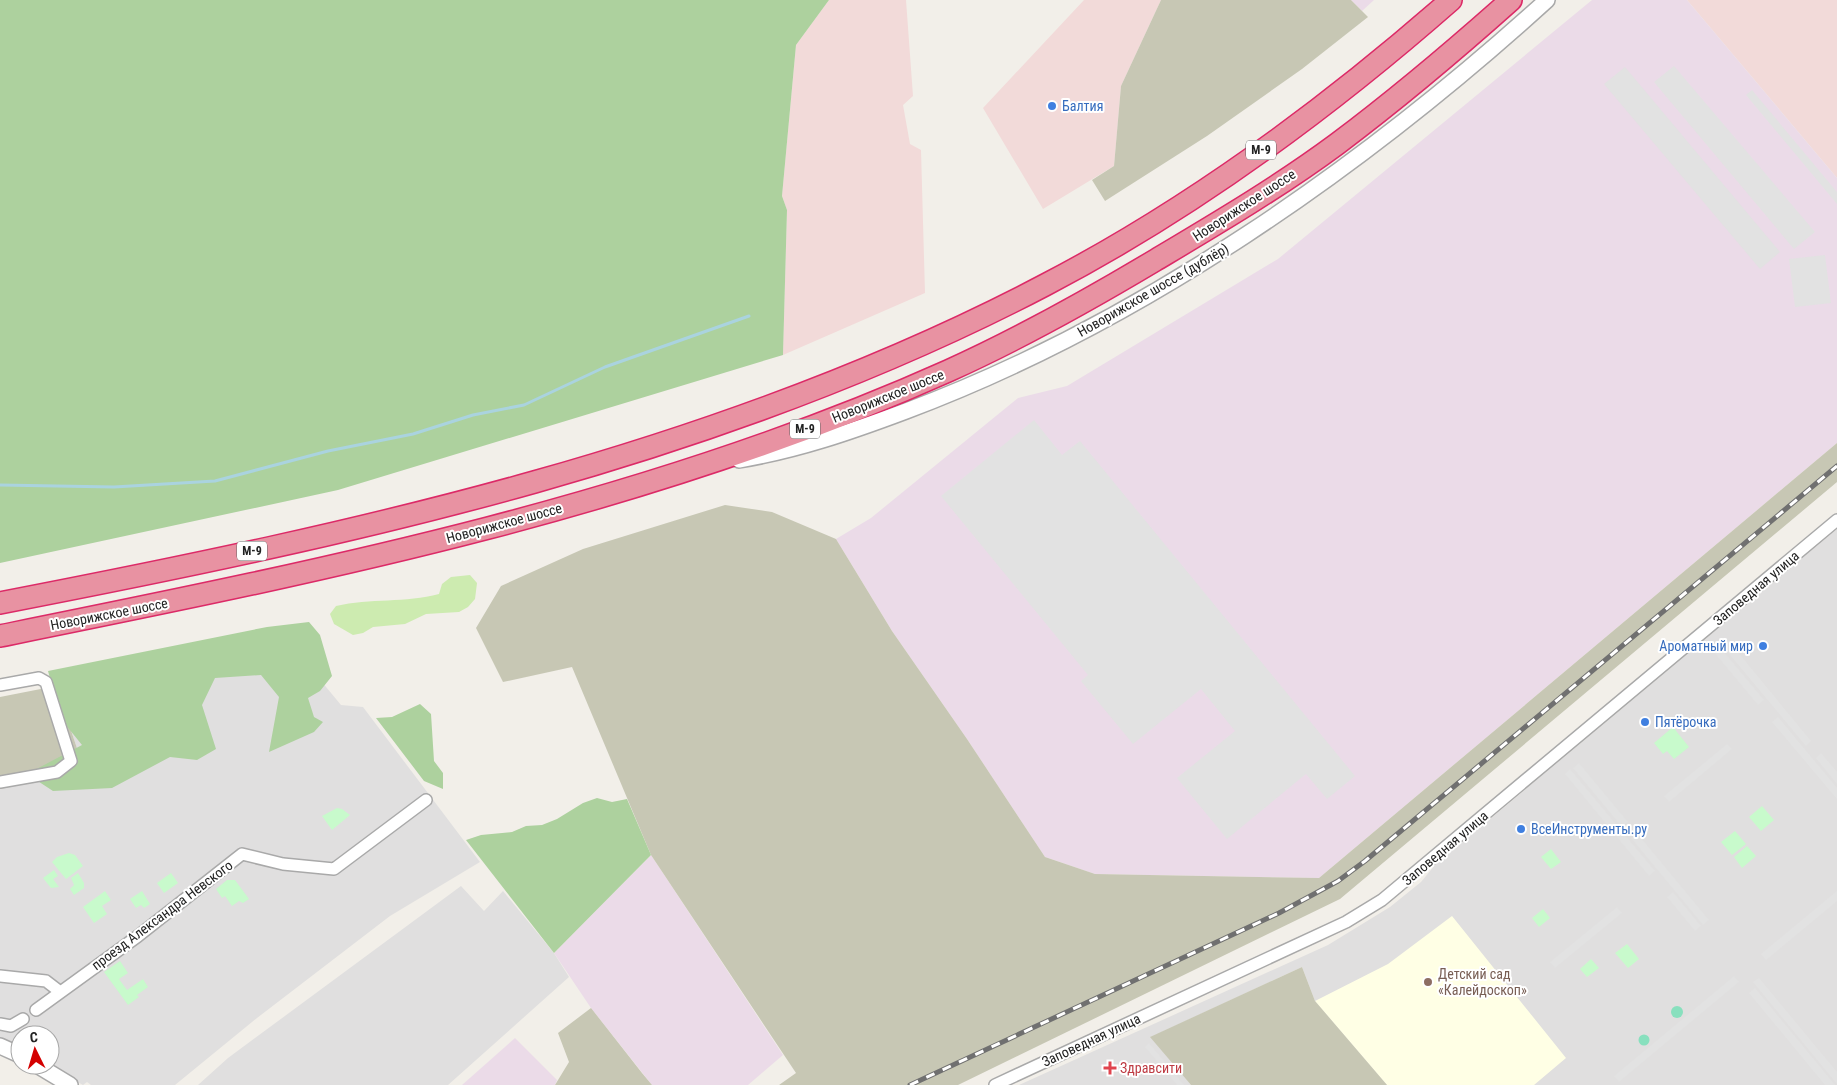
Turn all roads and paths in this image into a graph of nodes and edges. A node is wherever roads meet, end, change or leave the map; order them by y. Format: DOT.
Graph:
graph roads {
  1 [pos="1451,0"];
  2 [pos="1511,0"];
  3 [pos="1547,0"];
  4 [pos="700,465"];
  5 [pos="1837,520"];
  6 [pos="0,604"];
  7 [pos="0,636"];
  8 [pos="0,685"];
  9 [pos="0,782"];
  10 [pos="426,800"];
  11 [pos="0,976"];
  12 [pos="59,991"];
  13 [pos="36,1010"];
  14 [pos="23,1020"];
  15 [pos="0,1024"];
  16 [pos="53,1075"];
  17 [pos="70,1085"];
  18 [pos="995,1085"];
  1 -- 6 [label="highway, М-9"];
  2 -- 4 [label="highway, Новорижское шоссе / М-9"];
  3 -- 4 [label="street, Новорижское шоссе (дублёр)"];
  4 -- 7 [label="highway, Новорижское шоссе / М-9"];
  5 -- 18 [label="street, Заповедная улица"];
  8 -- 9 [label="street"];
  10 -- 12 [label="street, проезд Александра Невского"];
  11 -- 12 [label="street"];
  12 -- 13 [label="street, проезд Александра Невского"];
  14 -- 15 [label="street"];
  16 -- 17 [label="street"];
}
